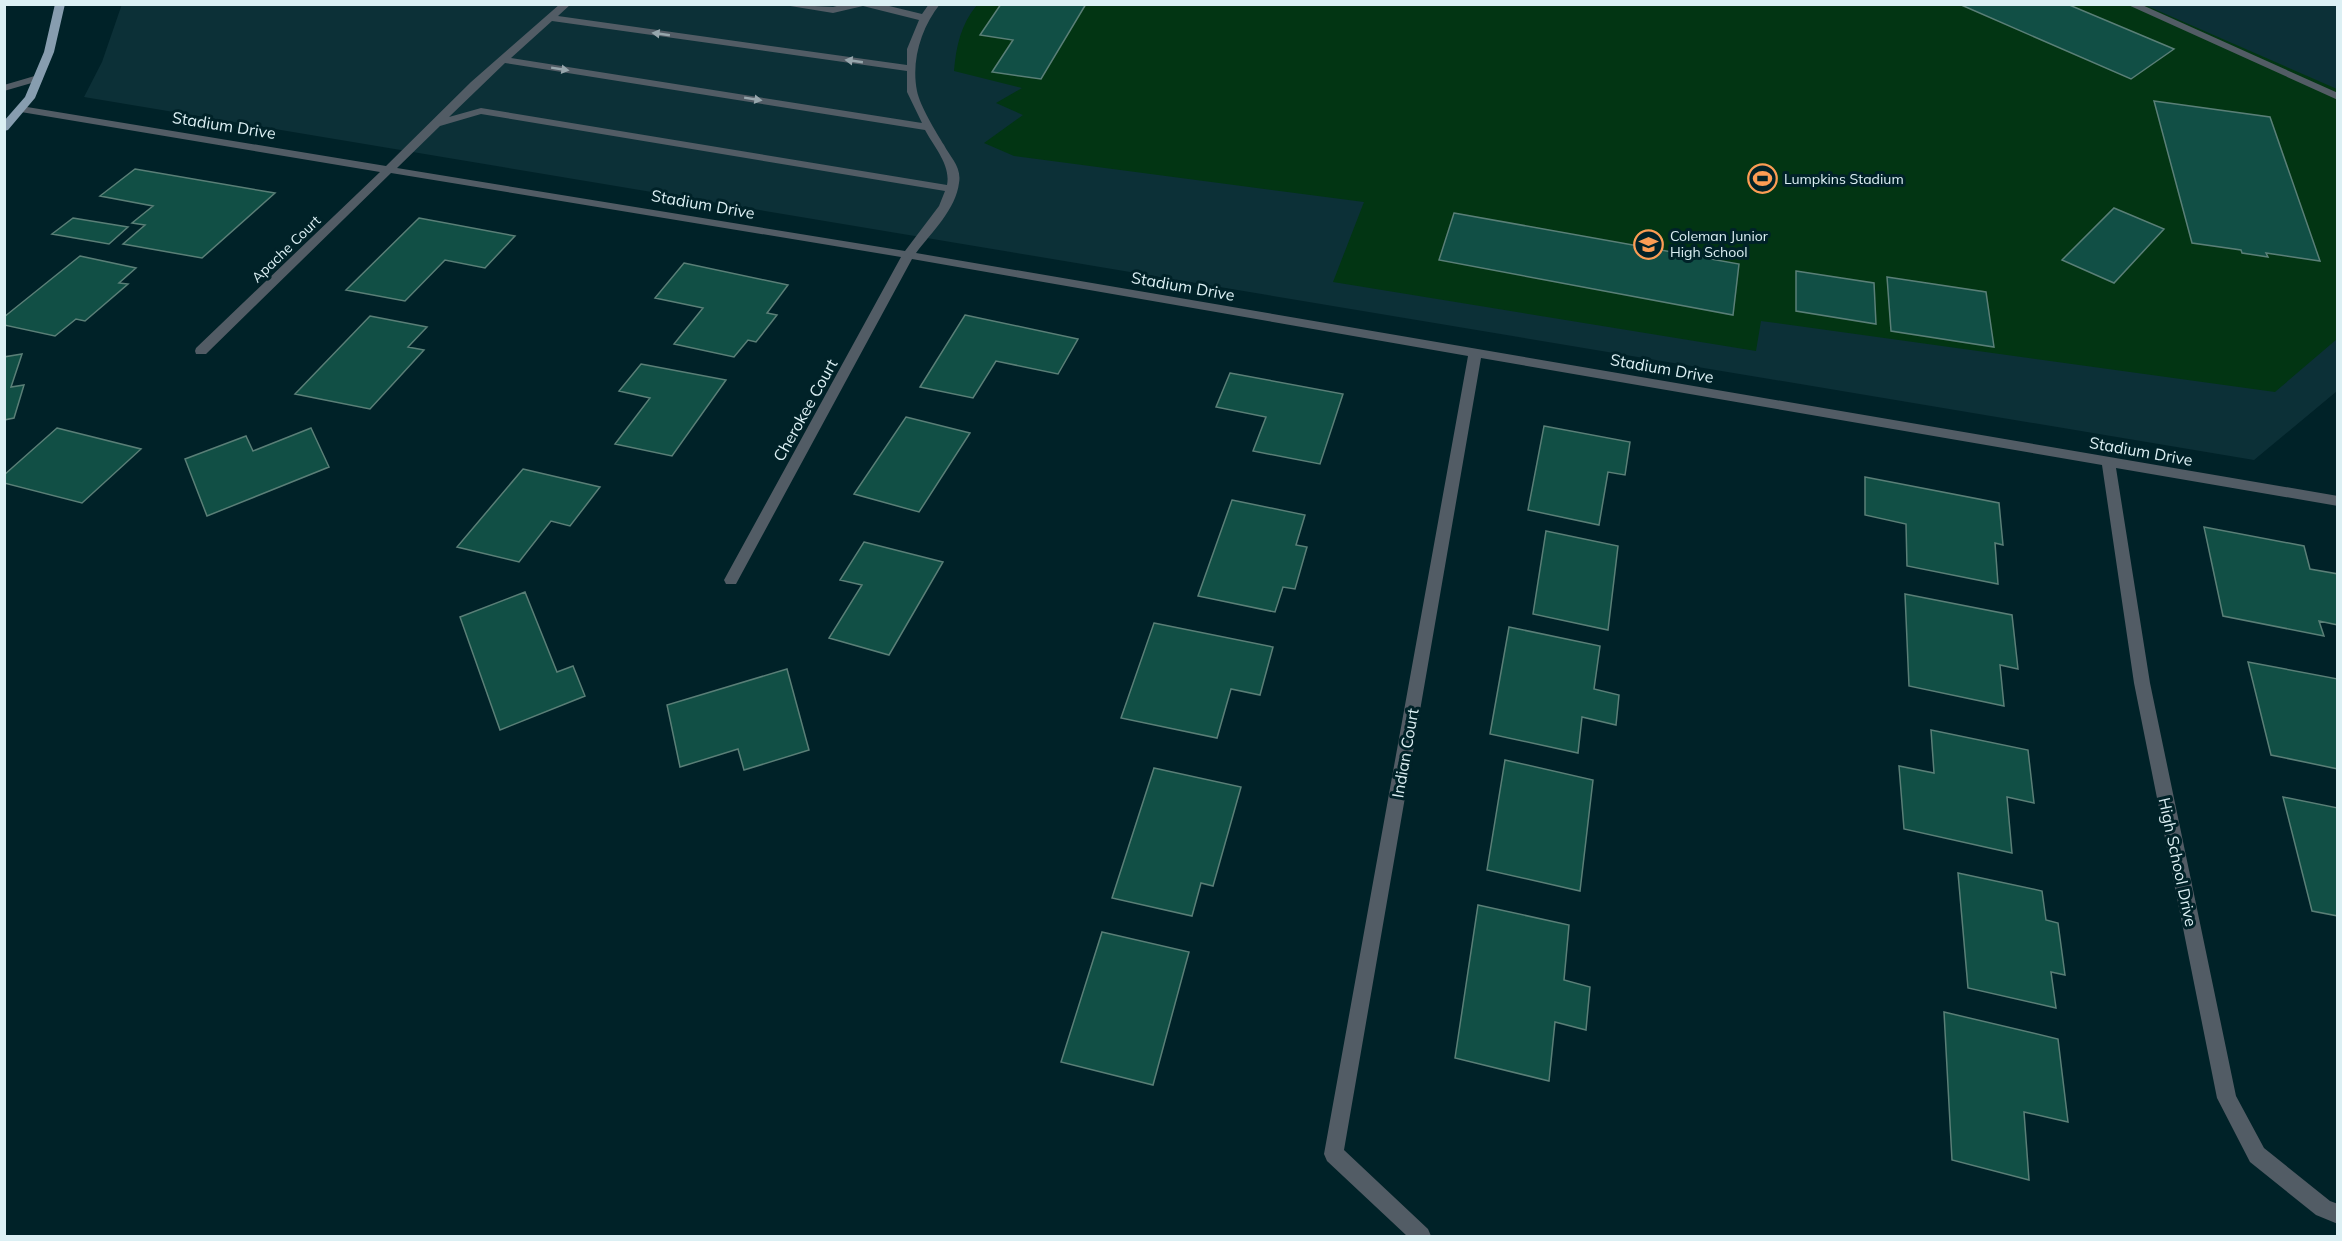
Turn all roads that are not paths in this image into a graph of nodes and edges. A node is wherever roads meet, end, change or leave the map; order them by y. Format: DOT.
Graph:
graph roads {
  1 [pos="60,4"];
  2 [pos="566,4"];
  3 [pos="783,4"];
  4 [pos="860,4"];
  5 [pos="866,4"];
  6 [pos="935,4"];
  7 [pos="2131,4"];
  8 [pos="551,18"];
  9 [pos="925,18"];
  10 [pos="503,60"];
  11 [pos="912,69"];
  12 [pos="38,78"];
  13 [pos="4,88"];
  14 [pos="2337,97"];
  15 [pos="21,109"];
  16 [pos="436,124"];
  17 [pos="929,127"];
  18 [pos="4,128"];
  19 [pos="389,168"];
  20 [pos="951,189"];
  21 [pos="908,255"];
  22 [pos="201,351"];
  23 [pos="1475,353"];
  24 [pos="2108,462"];
  25 [pos="2337,501"];
  26 [pos="731,580"];
  27 [pos="2337,1214"];
  28 [pos="1421,1236"];
  1 -- 12 [label="main road"];
  2 -- 8 [label="street, Apache Court"];
  3 -- 4 [label="street"];
  5 -- 9 [label="street"];
  6 -- 9 [label="street"];
  7 -- 14 [label="street"];
  8 -- 10 [label="street, Apache Court"];
  11 -- 8 [label="street, one-way"];
  9 -- 11 [label="street"];
  10 -- 16 [label="street, Apache Court"];
  10 -- 17 [label="street, one-way"];
  11 -- 17 [label="street"];
  12 -- 13 [label="street"];
  12 -- 15 [label="main road"];
  15 -- 18 [label="main road"];
  15 -- 19 [label="street, Stadium Drive"];
  16 -- 19 [label="street, Apache Court"];
  16 -- 20 [label="street"];
  17 -- 20 [label="street"];
  19 -- 21 [label="street, Stadium Drive"];
  19 -- 22 [label="street, Apache Court"];
  20 -- 21 [label="street, Cherokee Court"];
  21 -- 23 [label="street, Stadium Drive"];
  21 -- 26 [label="street, Cherokee Court"];
  23 -- 24 [label="street, Stadium Drive"];
  23 -- 28 [label="street, Indian Court"];
  24 -- 25 [label="street, Stadium Drive"];
  24 -- 27 [label="street, High School Drive"];
}
